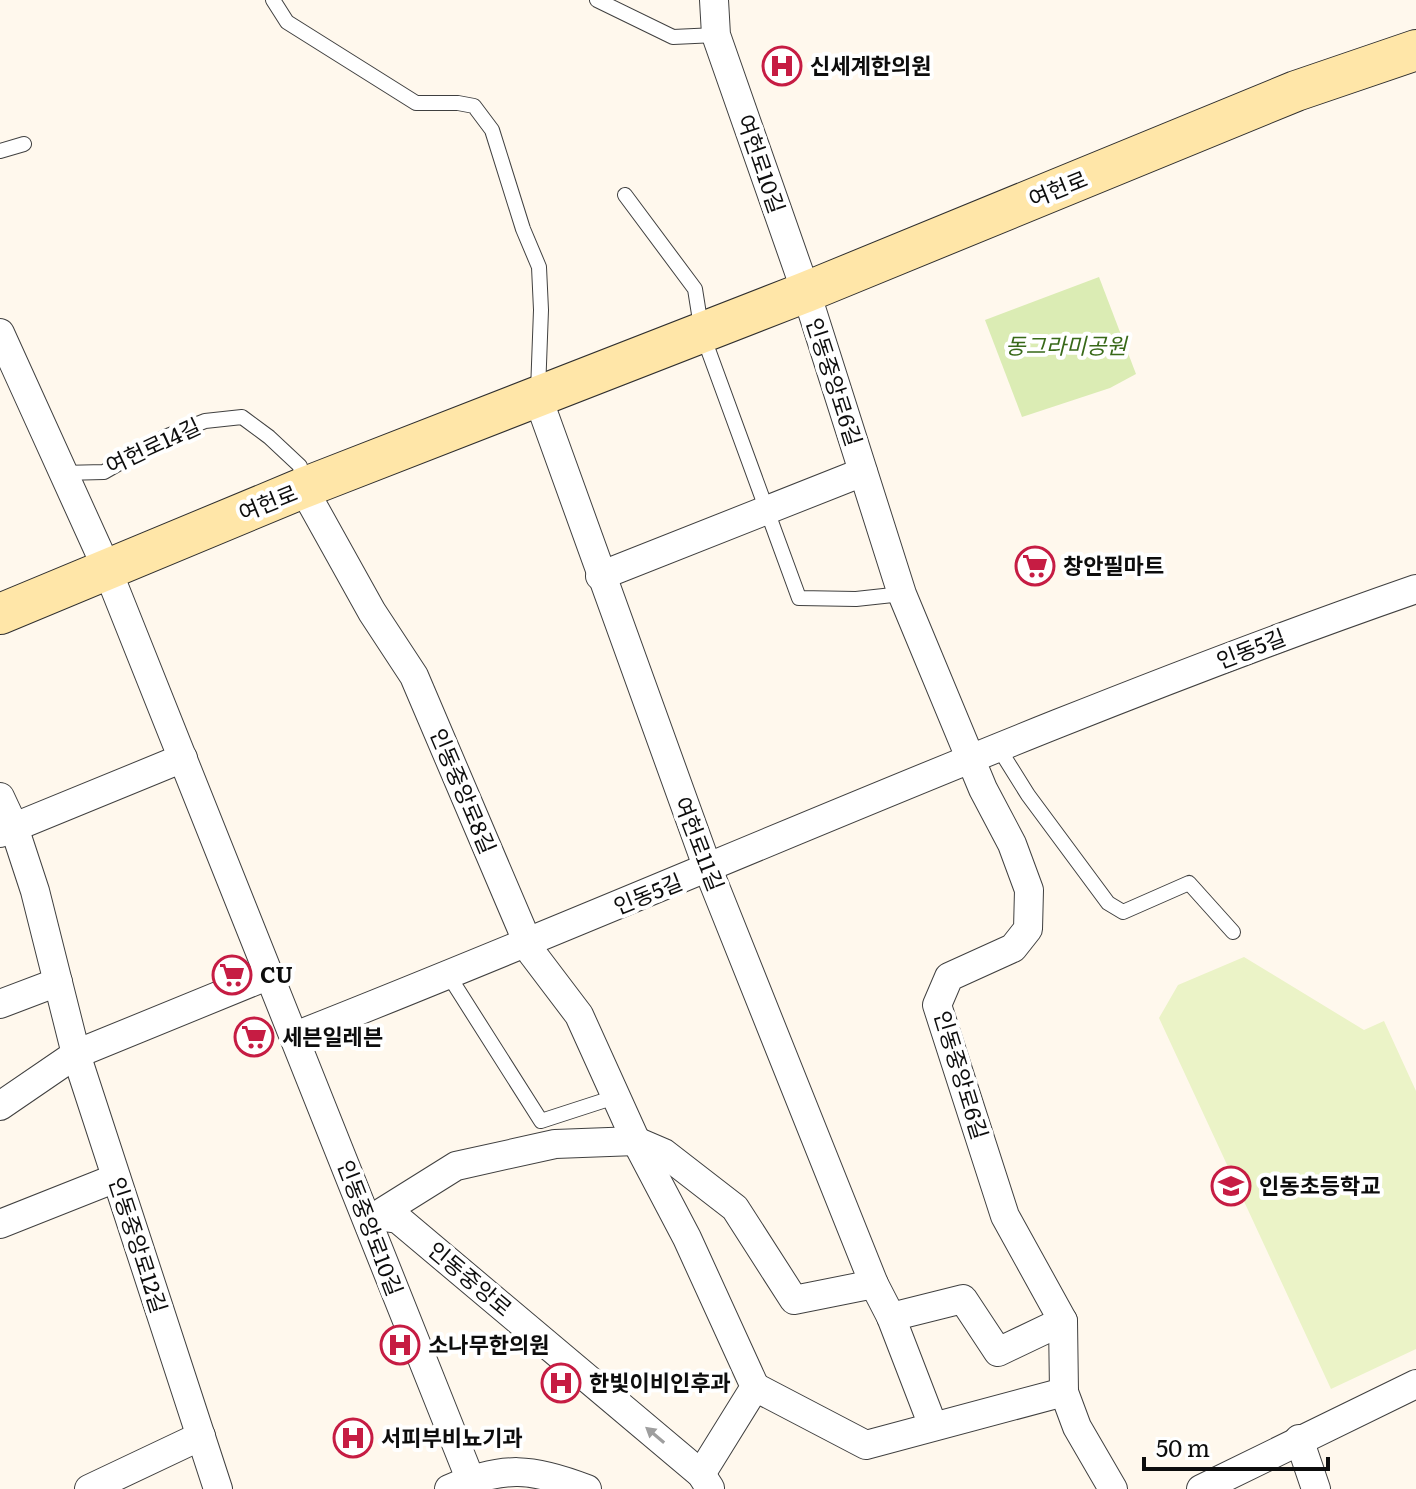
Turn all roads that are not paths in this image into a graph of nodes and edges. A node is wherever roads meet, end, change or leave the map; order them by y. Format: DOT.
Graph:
graph roads {
  1 [pos="273,0"];
  2 [pos="597,0"];
  3 [pos="714,0"];
  4 [pos="716,35"];
  5 [pos="1416,50"];
  6 [pos="24,144"];
  7 [pos="0,151"];
  8 [pos="625,195"];
  9 [pos="806,292"];
  10 [pos="0,333"];
  11 [pos="702,333"];
  12 [pos="538,398"];
  13 [pos="863,472"];
  14 [pos="61,473"];
  15 [pos="303,488"];
  16 [pos="767,510"];
  17 [pos="107,569"];
  18 [pos="600,576"];
  19 [pos="1416,589"];
  20 [pos="902,594"];
  21 [pos="0,614"];
  22 [pos="998,747"];
  23 [pos="183,758"];
  24 [pos="971,760"];
  25 [pos="0,797"];
  26 [pos="7,830"];
  27 [pos="708,869"];
  28 [pos="1233,932"];
  29 [pos="528,944"];
  30 [pos="267,976"];
  31 [pos="449,976"];
  32 [pos="58,982"];
  33 [pos="0,1004"];
  34 [pos="295,1036"];
  35 [pos="76,1054"];
  36 [pos="615,1097"];
  37 [pos="0,1106"];
  38 [pos="636,1141"];
  39 [pos="116,1178"];
  40 [pos="371,1216"];
  41 [pos="0,1224"];
  42 [pos="874,1284"];
  43 [pos="891,1317"];
  44 [pos="1063,1321"];
  45 [pos="1416,1384"];
  46 [pos="755,1387"];
  47 [pos="1064,1392"];
  48 [pos="933,1426"];
  49 [pos="201,1436"];
  50 [pos="1299,1439"];
  51 [pos="706,1482"];
  52 [pos="460,1485"];
  53 [pos="89,1489"];
  54 [pos="218,1489"];
  55 [pos="587,1489"];
  56 [pos="1113,1489"];
  57 [pos="1201,1489"];
  58 [pos="1316,1489"];
  1 -- 12 [label="lane"];
  2 -- 4 [label="lane"];
  3 -- 4 [label="street, 여헌로10길"];
  4 -- 9 [label="street, 여헌로10길"];
  5 -- 9 [label="street, 여헌로"];
  6 -- 7 [label="lane"];
  8 -- 11 [label="lane"];
  9 -- 11 [label="street, 여헌로"];
  9 -- 13 [label="street, 인동중앙로6길"];
  10 -- 14 [label="street"];
  11 -- 12 [label="street, 여헌로"];
  11 -- 16 [label="lane"];
  12 -- 15 [label="street, 여헌로"];
  12 -- 18 [label="street, 여헌로11길"];
  13 -- 16 [label="street, 인동중앙로6길"];
  13 -- 20 [label="street, 인동중앙로6길"];
  14 -- 15 [label="lane, 여헌로14길"];
  14 -- 17 [label="street"];
  15 -- 17 [label="street, 여헌로"];
  15 -- 29 [label="street, 인동중앙로8길"];
  16 -- 18 [label="street, 인동중앙로6길"];
  16 -- 20 [label="lane"];
  17 -- 21 [label="street, 여헌로"];
  17 -- 23 [label="street, 인동중앙로10길"];
  18 -- 27 [label="street, 여헌로11길"];
  19 -- 22 [label="street, 인동5길"];
  20 -- 24 [label="street, 인동중앙로6길"];
  22 -- 24 [label="street, 인동5길"];
  22 -- 28 [label="lane"];
  23 -- 26 [label="street"];
  23 -- 30 [label="street, 인동중앙로10길"];
  24 -- 27 [label="street, 인동5길"];
  24 -- 44 [label="street, 인동중앙로6길"];
  25 -- 26 [label="street, 인동중앙로12길"];
  26 -- 32 [label="street, 인동중앙로12길"];
  27 -- 29 [label="street, 인동5길"];
  27 -- 42 [label="street, 여헌로11길"];
  29 -- 31 [label="street, 인동5길"];
  29 -- 36 [label="street, 인동중앙로8길"];
  30 -- 34 [label="street, 인동중앙로10길"];
  30 -- 35 [label="street"];
  31 -- 34 [label="street, 인동5길"];
  31 -- 36 [label="lane"];
  32 -- 33 [label="street"];
  32 -- 35 [label="street, 인동중앙로12길"];
  34 -- 40 [label="street, 인동중앙로10길"];
  35 -- 37 [label="street"];
  35 -- 39 [label="street, 인동중앙로12길"];
  36 -- 38 [label="street, 인동중앙로8길"];
  38 -- 40 [label="street"];
  38 -- 42 [label="street"];
  38 -- 46 [label="street, 인동중앙로8길"];
  39 -- 41 [label="street"];
  39 -- 49 [label="street, 인동중앙로12길"];
  51 -- 40 [label="street, 인동중앙로, one-way"];
  40 -- 52 [label="street, 인동중앙로10길"];
  42 -- 43 [label="street, 여헌로11길"];
  43 -- 44 [label="street"];
  43 -- 48 [label="street, 여헌로11길"];
  44 -- 47 [label="street, 인동중앙로6길"];
  45 -- 50 [label="street"];
  46 -- 48 [label="street"];
  46 -- 51 [label="street"];
  47 -- 48 [label="street"];
  47 -- 56 [label="street, 인동중앙로6길"];
  49 -- 53 [label="street"];
  49 -- 54 [label="street, 인동중앙로12길"];
  50 -- 57 [label="street"];
  50 -- 58 [label="street"];
  52 -- 55 [label="street"];
}
